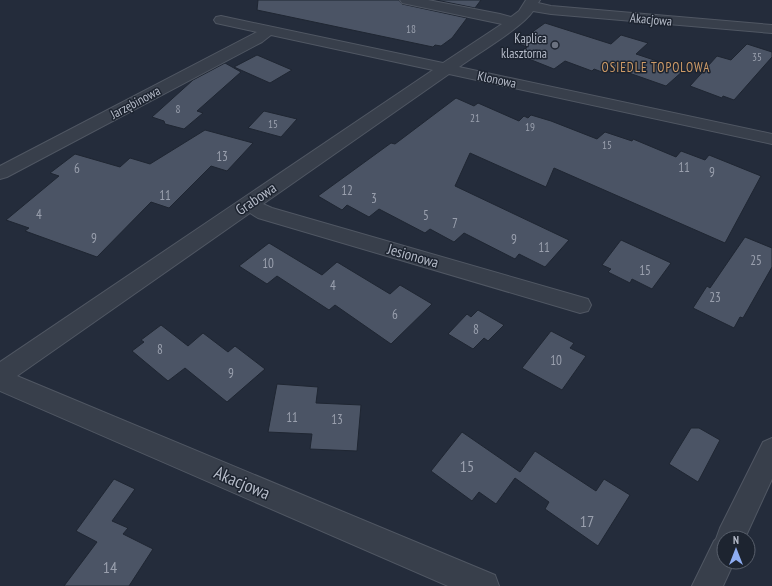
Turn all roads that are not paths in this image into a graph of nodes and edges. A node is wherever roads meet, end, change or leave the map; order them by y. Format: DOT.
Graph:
graph roads {
  1 [pos="407,0"];
  2 [pos="532,3"];
  3 [pos="221,20"];
  4 [pos="512,23"];
  5 [pos="772,29"];
  6 [pos="269,30"];
  7 [pos="446,68"];
  8 [pos="772,139"];
  9 [pos="0,173"];
  10 [pos="248,204"];
  11 [pos="580,305"];
  12 [pos="0,374"];
  13 [pos="0,380"];
  14 [pos="772,450"];
  15 [pos="734,530"];
  16 [pos="716,567"];
  17 [pos="484,586"];
  18 [pos="707,586"];
  1 -- 4 [label="street"];
  2 -- 4 [label="street, Grabowa"];
  2 -- 5 [label="street, Akacjowa"];
  3 -- 6 [label="street, Klonowa"];
  4 -- 7 [label="street, Grabowa"];
  6 -- 7 [label="street, Klonowa"];
  6 -- 9 [label="street, Jarzębinowa"];
  7 -- 8 [label="street, Klonowa"];
  7 -- 10 [label="street, Grabowa"];
  10 -- 11 [label="street, Jesionowa"];
  10 -- 12 [label="street, Grabowa"];
  13 -- 17 [label="street, Akacjowa"];
  14 -- 15 [label="street"];
  16 -- 18 [label="street"];
}
